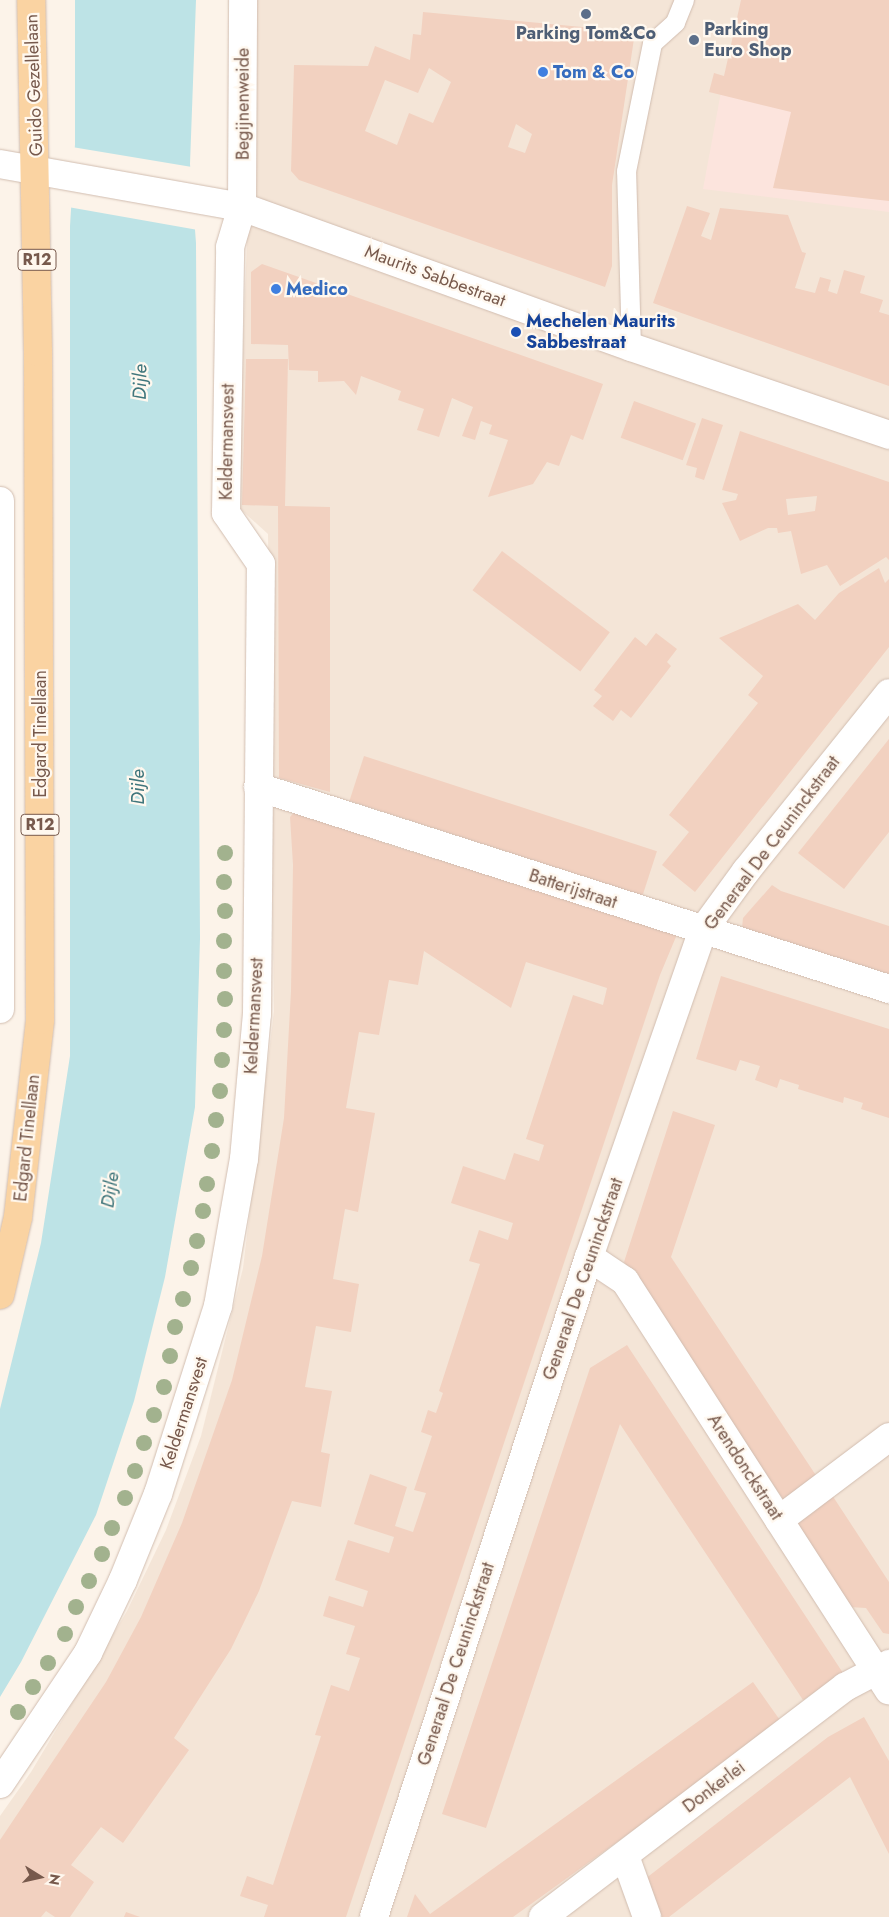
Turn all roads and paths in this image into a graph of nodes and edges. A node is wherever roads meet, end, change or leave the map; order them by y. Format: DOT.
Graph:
graph roads {
  1 [pos="31,0"];
  2 [pos="243,0"];
  3 [pos="684,0"];
  4 [pos="0,164"];
  5 [pos="36,169"];
  6 [pos="242,207"];
  7 [pos="631,347"];
  8 [pos="889,435"];
  9 [pos="0,501"];
  10 [pos="889,692"];
  11 [pos="258,787"];
  12 [pos="703,930"];
  13 [pos="889,989"];
  14 [pos="0,1009"];
  15 [pos="589,1257"];
  16 [pos="1,1287"];
  17 [pos="889,1437"];
  18 [pos="779,1520"];
  19 [pos="885,1674"];
  20 [pos="0,1784"];
  21 [pos="625,1856"];
  22 [pos="374,1917"];
  23 [pos="543,1917"];
  24 [pos="647,1917"];
  1 -- 5 [label="main road, Guido Gezellelaan / R12"];
  2 -- 6 [label="street, Begijnenweide"];
  3 -- 7 [label="lane"];
  4 -- 5 [label="street, Maurits Sabbestraat"];
  5 -- 6 [label="street, Maurits Sabbestraat"];
  5 -- 16 [label="main road, Edgard Tinellaan / R12"];
  6 -- 7 [label="street, Maurits Sabbestraat"];
  6 -- 11 [label="street, Keldermansvest"];
  7 -- 8 [label="street, Maurits Sabbestraat"];
  9 -- 14 [label="street, R12"];
  10 -- 12 [label="street, Generaal De Ceuninckstraat"];
  11 -- 12 [label="street, Batterijstraat"];
  11 -- 20 [label="street, Keldermansvest"];
  12 -- 13 [label="street, Batterijstraat"];
  12 -- 15 [label="street, Generaal De Ceuninckstraat"];
  15 -- 18 [label="street, Arendonckstraat"];
  15 -- 22 [label="street, Generaal De Ceuninckstraat"];
  17 -- 18 [label="street"];
  18 -- 19 [label="street, Arendonckstraat"];
  19 -- 21 [label="street, Donkerlei"];
  21 -- 23 [label="street, Donkerlei"];
  21 -- 24 [label="street"];
}
